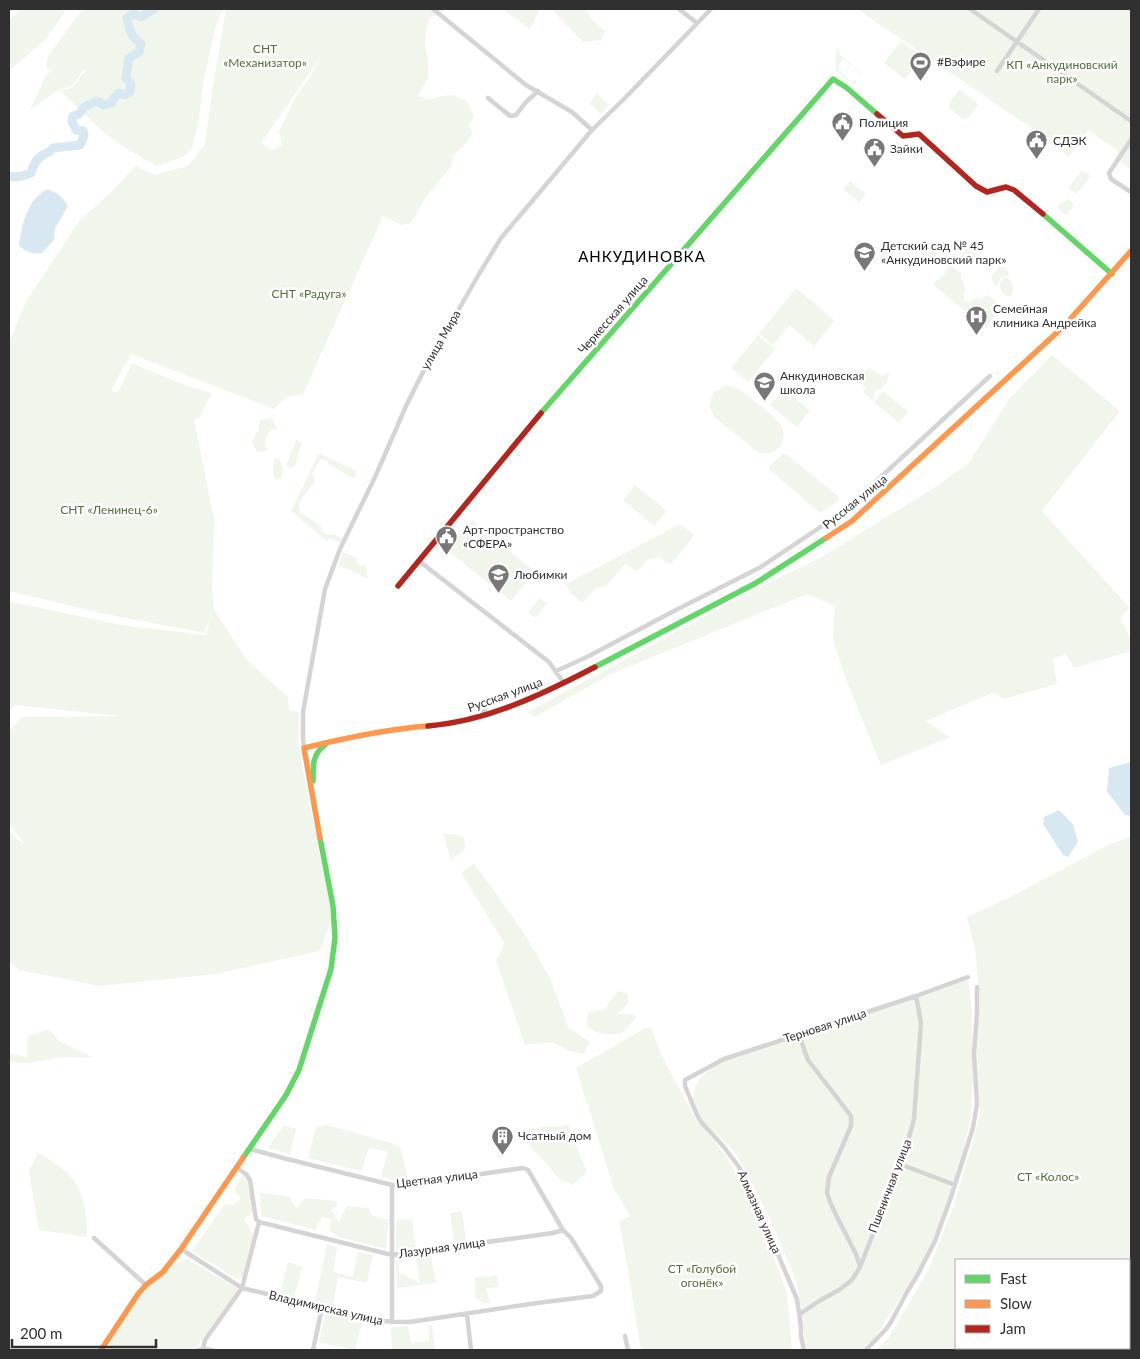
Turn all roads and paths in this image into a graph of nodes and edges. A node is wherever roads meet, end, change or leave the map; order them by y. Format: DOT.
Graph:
graph roads {
  1 [pos="433,9"];
  2 [pos="679,9"];
  3 [pos="710,9"];
  4 [pos="970,9"];
  5 [pos="1039,9"];
  6 [pos="697,23"];
  7 [pos="1017,41"];
  8 [pos="998,71"];
  9 [pos="538,92"];
  10 [pos="488,98"];
  11 [pos="1131,121"];
  12 [pos="592,130"];
  13 [pos="1131,140"];
  14 [pos="1131,192"];
  15 [pos="1131,250"];
  16 [pos="1112,274"];
  17 [pos="990,376"];
  18 [pos="419,561"];
  19 [pos="398,586"];
  20 [pos="556,671"];
  21 [pos="564,683"];
  22 [pos="508,693"];
  23 [pos="484,715"];
  24 [pos="334,740"];
  25 [pos="304,748"];
  26 [pos="312,793"];
  27 [pos="968,977"];
  28 [pos="977,987"];
  29 [pos="916,996"];
  30 [pos="799,1035"];
  31 [pos="685,1086"];
  32 [pos="250,1149"];
  33 [pos="900,1164"];
  34 [pos="237,1168"];
  35 [pos="392,1185"];
  36 [pos="955,1185"];
  37 [pos="259,1222"];
  38 [pos="563,1230"];
  39 [pos="94,1238"];
  40 [pos="181,1249"];
  41 [pos="392,1255"];
  42 [pos="860,1267"];
  43 [pos="146,1285"];
  44 [pos="242,1288"];
  45 [pos="322,1308"];
  46 [pos="466,1314"];
  47 [pos="800,1314"];
  48 [pos="392,1322"];
  49 [pos="625,1336"];
  50 [pos="102,1350"];
  51 [pos="200,1350"];
  52 [pos="212,1350"];
  53 [pos="313,1350"];
  54 [pos="471,1350"];
  55 [pos="628,1350"];
  56 [pos="804,1350"];
  57 [pos="866,1350"];
  1 -- 9 [label="street"];
  2 -- 6 [label="street"];
  3 -- 6 [label="street, улица Мира"];
  4 -- 7 [label="street"];
  5 -- 7 [label="street"];
  6 -- 12 [label="street, улица Мира"];
  7 -- 8 [label="street"];
  7 -- 11 [label="street"];
  9 -- 10 [label="street"];
  9 -- 12 [label="street"];
  12 -- 25 [label="street, улица Мира"];
  13 -- 14 [label="street"];
  15 -- 16 [label="street, Русская улица"];
  16 -- 18 [label="street, Черкесская улица"];
  16 -- 21 [label="street, Русская улица"];
  17 -- 20 [label="street"];
  18 -- 19 [label="street, Черкесская улица"];
  18 -- 20 [label="street"];
  20 -- 21 [label="street"];
  21 -- 23 [label="street, Русская улица"];
  22 -- 23 [label="street"];
  23 -- 24 [label="street, Русская улица"];
  24 -- 25 [label="street, Русская улица"];
  24 -- 26 [label="street"];
  25 -- 26 [label="street"];
  26 -- 32 [label="street"];
  27 -- 29 [label="street, Терновая улица"];
  28 -- 36 [label="street"];
  29 -- 30 [label="street, Терновая улица"];
  29 -- 33 [label="street, Пшеничная улица"];
  30 -- 31 [label="street, Терновая улица"];
  30 -- 42 [label="street"];
  31 -- 47 [label="street, Алмазная улица"];
  32 -- 34 [label="street"];
  32 -- 35 [label="street, Цветная улица"];
  33 -- 36 [label="street"];
  33 -- 42 [label="street, Пшеничная улица"];
  34 -- 37 [label="street"];
  34 -- 40 [label="street"];
  35 -- 38 [label="street, Цветная улица"];
  35 -- 41 [label="street"];
  36 -- 57 [label="street"];
  37 -- 41 [label="street, Лазурная улица"];
  37 -- 44 [label="street"];
  38 -- 41 [label="street, Лазурная улица"];
  38 -- 46 [label="street, Владимирская улица"];
  39 -- 43 [label="street"];
  40 -- 43 [label="street"];
  40 -- 44 [label="street, Владимирская улица"];
  41 -- 48 [label="street"];
  42 -- 47 [label="street, Пшеничная улица"];
  43 -- 50 [label="street"];
  44 -- 45 [label="street, Владимирская улица"];
  44 -- 51 [label="street"];
  45 -- 48 [label="street, Владимирская улица"];
  45 -- 53 [label="street"];
  46 -- 48 [label="street, Владимирская улица"];
  46 -- 54 [label="street"];
  47 -- 56 [label="street, Алмазная улица"];
  49 -- 55 [label="street"];
  51 -- 52 [label="street"];
}
